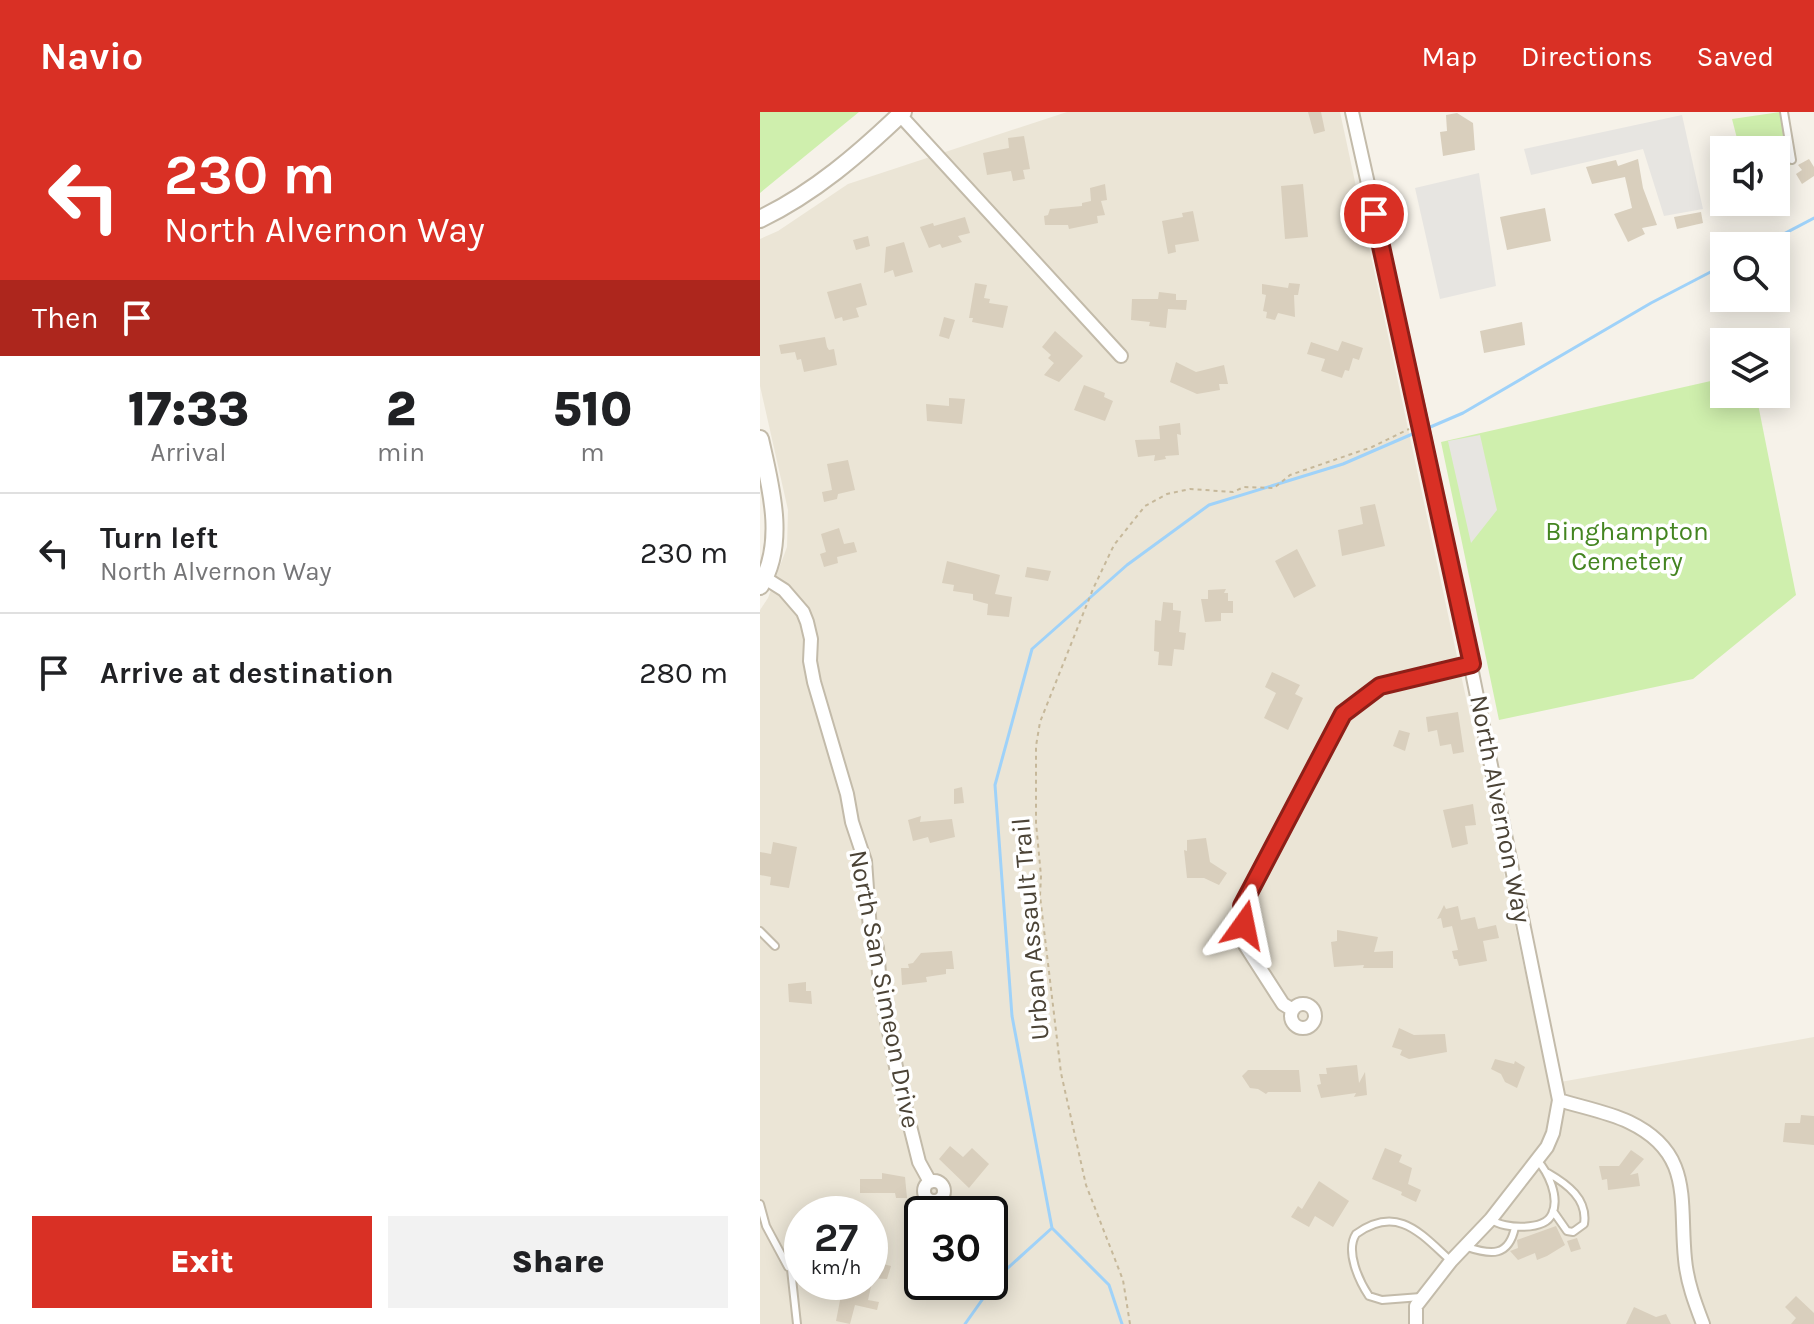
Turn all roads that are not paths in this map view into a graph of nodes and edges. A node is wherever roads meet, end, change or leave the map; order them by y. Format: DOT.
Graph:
graph roads {
  1 [pos="1352,112"];
  2 [pos="1784,112"];
  3 [pos="901,113"];
  4 [pos="1792,160"];
  5 [pos="760,219"];
  6 [pos="1121,356"];
  7 [pos="760,439"];
  8 [pos="763,582"];
  9 [pos="1472,664"];
  10 [pos="760,931"];
  11 [pos="775,946"];
  12 [pos="1293,1010"];
  13 [pos="1559,1100"];
  14 [pos="1537,1160"];
  15 [pos="1548,1173"];
  16 [pos="930,1182"];
  17 [pos="760,1204"];
  18 [pos="1553,1211"];
  19 [pos="1491,1219"];
  20 [pos="1515,1227"];
  21 [pos="1465,1246"];
  22 [pos="784,1261"];
  23 [pos="1451,1261"];
  24 [pos="1423,1297"];
  25 [pos="794,1300"];
  26 [pos="797,1324"];
  27 [pos="1416,1324"];
  28 [pos="1703,1324"];
  1 -- 9 [label="street, North Alvernon Way"];
  2 -- 4 [label="lane"];
  3 -- 5 [label="street"];
  3 -- 6 [label="street"];
  7 -- 8 [label="street"];
  8 -- 16 [label="street, North San Simeon Drive"];
  9 -- 12 [label="street"];
  9 -- 13 [label="street, North Alvernon Way"];
  10 -- 11 [label="lane"];
  13 -- 14 [label="street, North Alvernon Way"];
  13 -- 28 [label="street"];
  14 -- 15 [label="lane"];
  14 -- 19 [label="street, North Alvernon Way"];
  15 -- 18 [label="lane"];
  15 -- 18 [label="lane"];
  17 -- 22 [label="lane"];
  18 -- 20 [label="lane"];
  19 -- 20 [label="lane"];
  19 -- 21 [label="street, North Alvernon Way"];
  20 -- 21 [label="lane"];
  21 -- 23 [label="street, North Alvernon Way"];
  23 -- 24 [label="street, North Alvernon Way"];
  23 -- 24 [label="lane"];
  24 -- 27 [label="street, North Alvernon Way"];
  25 -- 26 [label="lane"];
}
